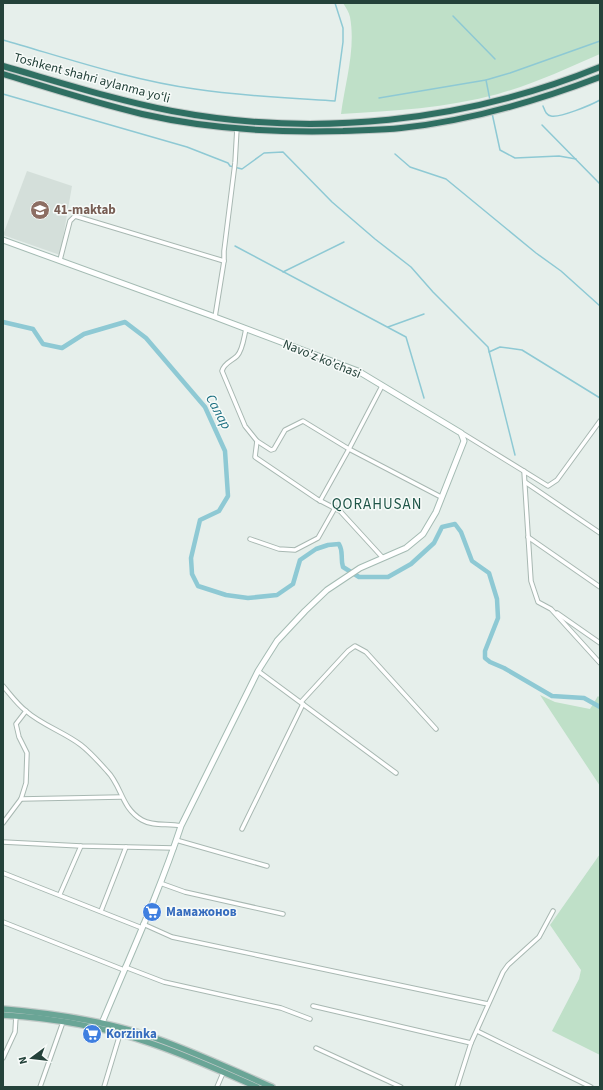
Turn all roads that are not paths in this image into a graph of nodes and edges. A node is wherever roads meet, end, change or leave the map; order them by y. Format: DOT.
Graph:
graph roads {
  1 [pos="3,66"];
  2 [pos="599,69"];
  3 [pos="21,71"];
  4 [pos="3,74"];
  5 [pos="600,77"];
  6 [pos="19,79"];
  7 [pos="237,128"];
  8 [pos="3,240"];
  9 [pos="60,260"];
  10 [pos="224,261"];
  11 [pos="215,316"];
  12 [pos="246,328"];
  13 [pos="382,386"];
  14 [pos="600,421"];
  15 [pos="461,433"];
  16 [pos="472,439"];
  17 [pos="464,441"];
  18 [pos="257,442"];
  19 [pos="350,449"];
  20 [pos="524,471"];
  21 [pos="525,482"];
  22 [pos="441,497"];
  23 [pos="320,501"];
  24 [pos="335,508"];
  25 [pos="600,533"];
  26 [pos="528,537"];
  27 [pos="250,539"];
  28 [pos="383,558"];
  29 [pos="600,587"];
  30 [pos="551,609"];
  31 [pos="600,643"];
  32 [pos="600,663"];
  33 [pos="258,671"];
  34 [pos="3,686"];
  35 [pos="302,703"];
  36 [pos="26,711"];
  37 [pos="436,729"];
  38 [pos="396,773"];
  39 [pos="122,798"];
  40 [pos="22,799"];
  41 [pos="3,823"];
  42 [pos="181,826"];
  43 [pos="242,829"];
  44 [pos="176,840"];
  45 [pos="3,842"];
  46 [pos="81,846"];
  47 [pos="126,847"];
  48 [pos="174,848"];
  49 [pos="267,866"];
  50 [pos="3,873"];
  51 [pos="160,883"];
  52 [pos="60,894"];
  53 [pos="101,911"];
  54 [pos="553,911"];
  55 [pos="283,914"];
  56 [pos="3,922"];
  57 [pos="143,926"];
  58 [pos="124,968"];
  59 [pos="488,1004"];
  60 [pos="313,1006"];
  61 [pos="3,1009"];
  62 [pos="3,1015"];
  63 [pos="16,1016"];
  64 [pos="310,1019"];
  65 [pos="63,1022"];
  66 [pos="102,1023"];
  67 [pos="477,1031"];
  68 [pos="120,1034"];
  69 [pos="471,1043"];
  70 [pos="316,1048"];
  71 [pos="3,1058"];
  72 [pos="224,1073"];
  73 [pos="40,1087"];
  74 [pos="104,1087"];
  75 [pos="217,1087"];
  76 [pos="257,1087"];
  77 [pos="272,1087"];
  78 [pos="401,1087"];
  79 [pos="457,1087"];
  80 [pos="591,1087"];
  1 -- 3 [label="highway, Toshkent shahri aylanma yoʻli"];
  2 -- 3 [label="highway, Toshkent shahri aylanma yoʻli"];
  3 -- 6 [label="highway"];
  4 -- 6 [label="highway, Toshkent shahri aylanma yoʻli"];
  5 -- 7 [label="highway, Toshkent shahri aylanma yoʻli"];
  6 -- 7 [label="highway, Toshkent shahri aylanma yoʻli"];
  7 -- 10 [label="street"];
  8 -- 9 [label="street, Navo'z ko'chasi"];
  9 -- 10 [label="street"];
  9 -- 11 [label="street, Navo'z ko'chasi"];
  10 -- 11 [label="street"];
  11 -- 12 [label="street, Navo'z ko'chasi"];
  12 -- 13 [label="street, Navo'z ko'chasi"];
  12 -- 18 [label="street"];
  13 -- 15 [label="street, Navo'z ko'chasi"];
  13 -- 19 [label="street"];
  14 -- 20 [label="street"];
  15 -- 16 [label="street"];
  15 -- 17 [label="street"];
  16 -- 17 [label="street"];
  16 -- 20 [label="street"];
  17 -- 22 [label="street"];
  18 -- 19 [label="street"];
  18 -- 23 [label="street"];
  19 -- 22 [label="street"];
  19 -- 23 [label="street"];
  20 -- 21 [label="street"];
  21 -- 25 [label="street"];
  21 -- 26 [label="street"];
  22 -- 28 [label="street"];
  23 -- 24 [label="street"];
  24 -- 27 [label="street"];
  24 -- 28 [label="street"];
  26 -- 29 [label="street"];
  26 -- 30 [label="street"];
  28 -- 33 [label="street"];
  30 -- 31 [label="street"];
  30 -- 32 [label="street"];
  33 -- 35 [label="street"];
  33 -- 42 [label="street"];
  34 -- 36 [label="street"];
  35 -- 37 [label="street"];
  35 -- 38 [label="street"];
  35 -- 43 [label="street"];
  36 -- 39 [label="street"];
  36 -- 40 [label="street"];
  39 -- 40 [label="street"];
  39 -- 42 [label="street"];
  40 -- 41 [label="street"];
  42 -- 44 [label="street"];
  44 -- 48 [label="street"];
  44 -- 49 [label="street"];
  45 -- 46 [label="street"];
  46 -- 47 [label="street"];
  46 -- 52 [label="street"];
  47 -- 48 [label="street"];
  47 -- 53 [label="street"];
  48 -- 51 [label="street"];
  50 -- 52 [label="street"];
  51 -- 55 [label="street"];
  51 -- 57 [label="street"];
  52 -- 53 [label="street"];
  53 -- 57 [label="street"];
  54 -- 59 [label="street"];
  56 -- 58 [label="street"];
  57 -- 58 [label="street"];
  57 -- 59 [label="street"];
  58 -- 64 [label="street"];
  58 -- 66 [label="street"];
  59 -- 67 [label="street"];
  60 -- 69 [label="street"];
  61 -- 66 [label="main road"];
  62 -- 63 [label="main road"];
  63 -- 65 [label="main road"];
  63 -- 71 [label="street"];
  65 -- 68 [label="main road"];
  65 -- 73 [label="street"];
  66 -- 77 [label="main road"];
  67 -- 69 [label="street"];
  67 -- 80 [label="street"];
  68 -- 72 [label="main road"];
  68 -- 74 [label="street"];
  69 -- 79 [label="street"];
  70 -- 78 [label="street"];
  72 -- 75 [label="street"];
  72 -- 76 [label="main road"];
}
